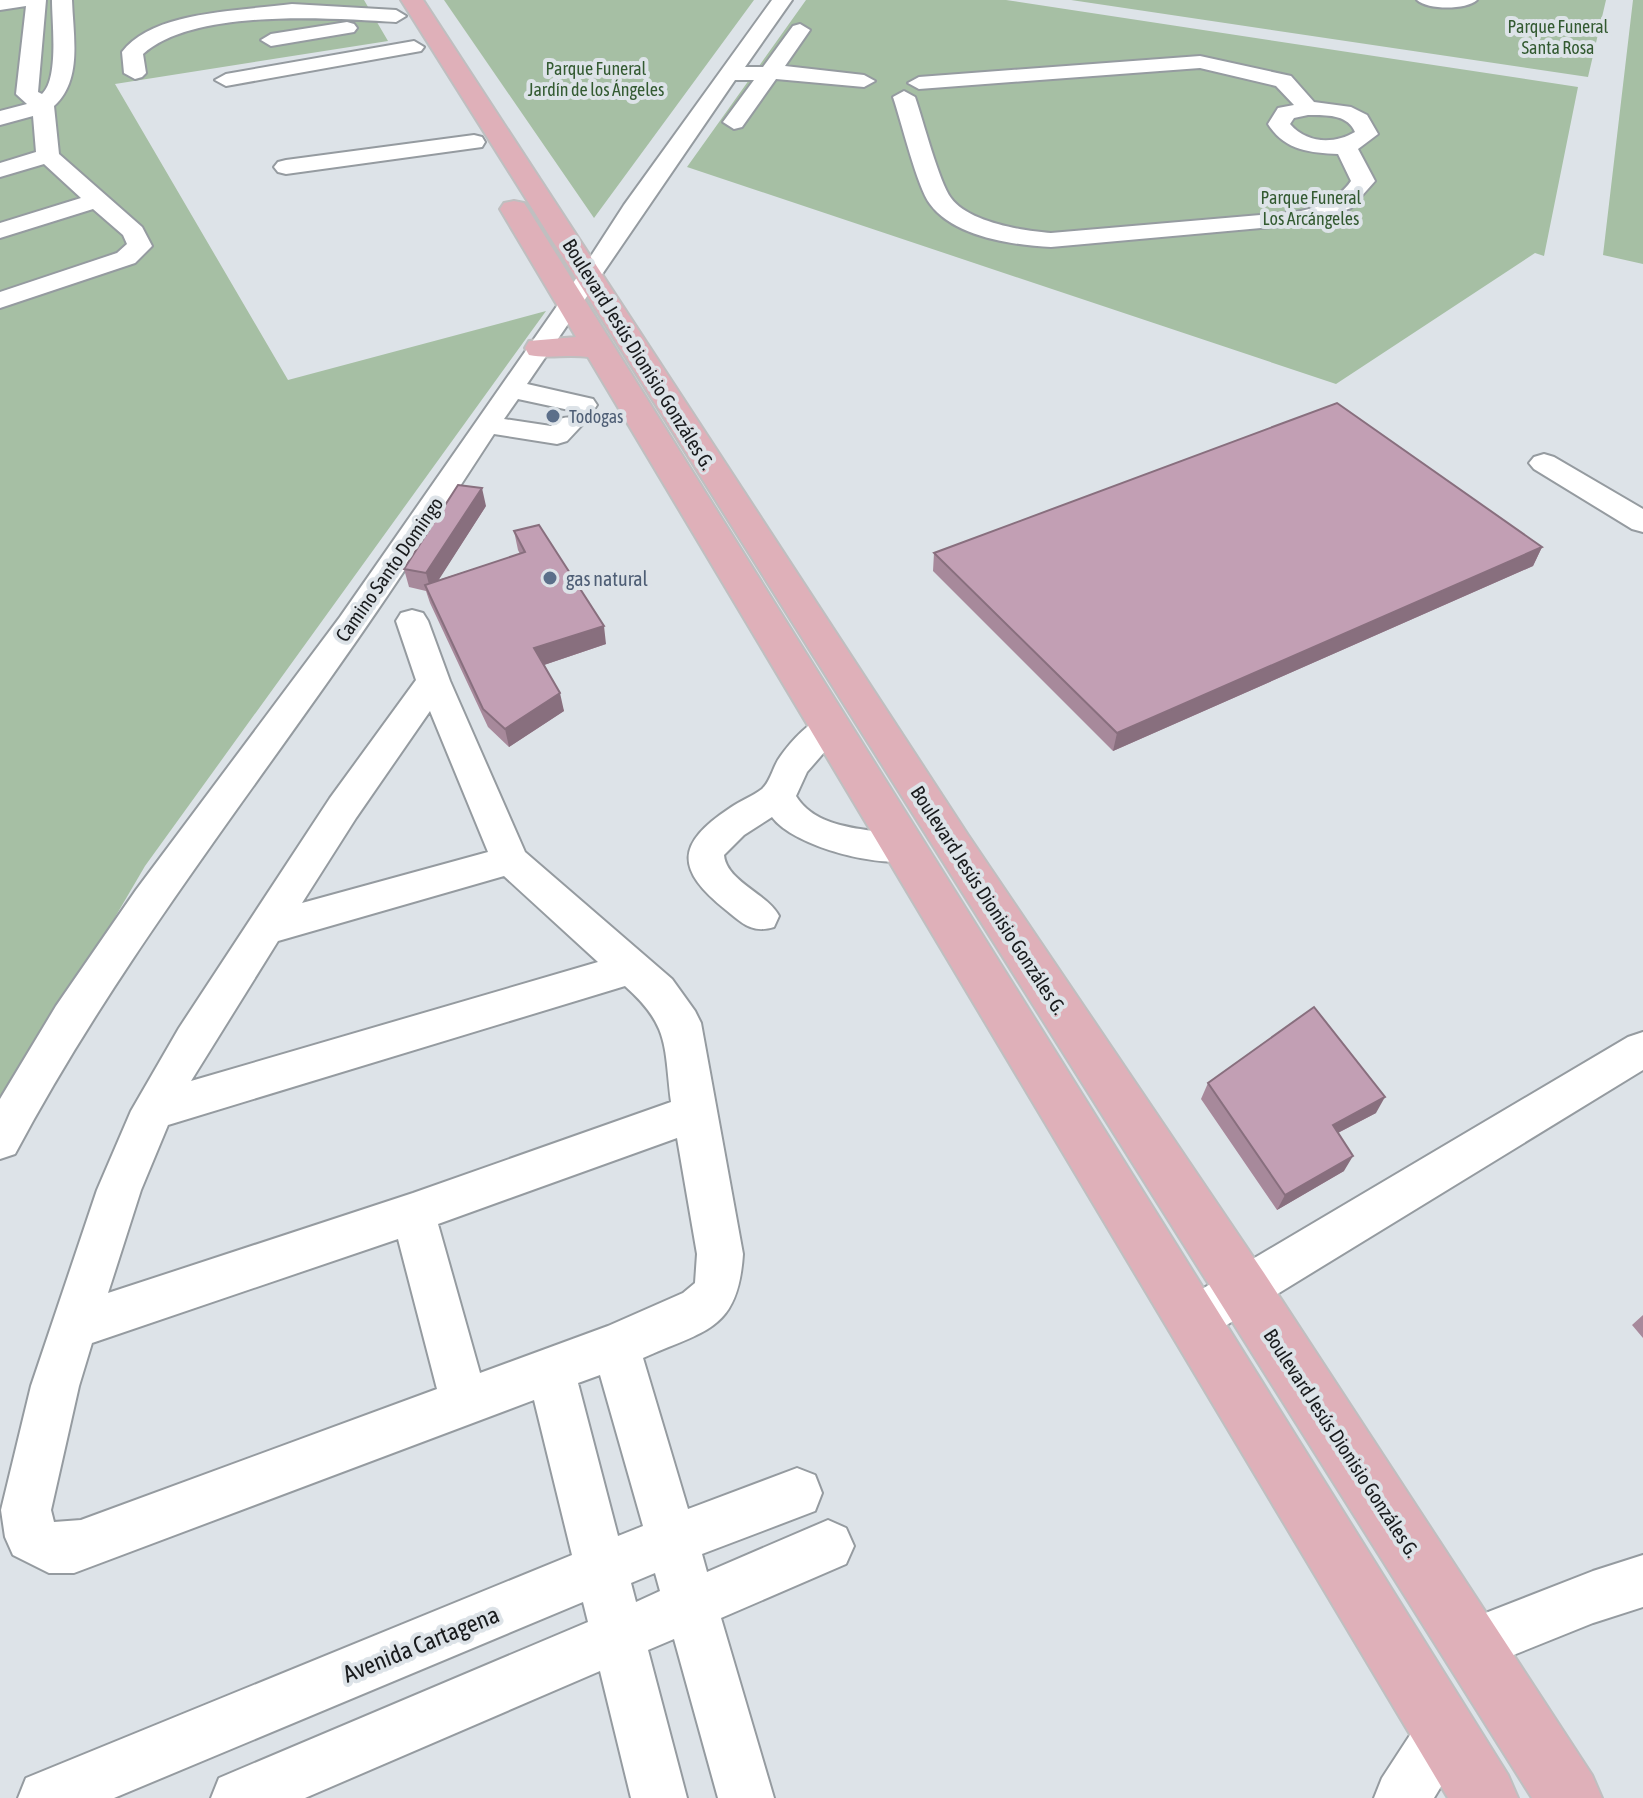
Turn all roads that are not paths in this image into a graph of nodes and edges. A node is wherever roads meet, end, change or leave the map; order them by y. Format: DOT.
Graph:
graph roads {
  1 [pos="28,0"];
  2 [pos="36,0"];
  3 [pos="62,0"];
  4 [pos="782,0"];
  5 [pos="1427,0"];
  6 [pos="1467,0"];
  7 [pos="0,4"];
  8 [pos="382,13"];
  9 [pos="800,30"];
  10 [pos="271,40"];
  11 [pos="772,71"];
  12 [pos="135,73"];
  13 [pos="730,74"];
  14 [pos="226,80"];
  15 [pos="891,86"];
  16 [pos="43,105"];
  17 [pos="1308,108"];
  18 [pos="0,118"];
  19 [pos="734,122"];
  20 [pos="474,142"];
  21 [pos="1346,147"];
  22 [pos="48,156"];
  23 [pos="286,167"];
  24 [pos="0,170"];
  25 [pos="95,201"];
  26 [pos="0,231"];
  27 [pos="580,290"];
  28 [pos="0,300"];
  29 [pos="540,348"];
  30 [pos="598,349"];
  31 [pos="512,389"];
  32 [pos="637,413"];
  33 [pos="576,414"];
  34 [pos="489,425"];
  35 [pos="1544,463"];
  36 [pos="1643,522"];
  37 [pos="412,621"];
  38 [pos="433,681"];
  39 [pos="830,726"];
  40 [pos="778,796"];
  41 [pos="905,849"];
  42 [pos="510,860"];
  43 [pos="760,916"];
  44 [pos="268,928"];
  45 [pos="631,968"];
  46 [pos="1643,1049"];
  47 [pos="152,1111"];
  48 [pos="694,1113"];
  49 [pos="0,1140"];
  50 [pos="413,1213"];
  51 [pos="1245,1291"];
  52 [pos="1191,1321"];
  53 [pos="77,1326"];
  54 [pos="616,1346"];
  55 [pos="551,1371"];
  56 [pos="465,1404"];
  57 [pos="797,1493"];
  58 [pos="672,1540"];
  59 [pos="828,1546"];
  60 [pos="601,1570"];
  61 [pos="1643,1581"];
  62 [pos="690,1605"];
  63 [pos="618,1635"];
  64 [pos="1471,1645"];
  65 [pos="1444,1731"];
  66 [pos="46,1798"];
  67 [pos="239,1798"];
  68 [pos="659,1798"];
  69 [pos="746,1798"];
  70 [pos="1402,1798"];
  71 [pos="1485,1798"];
  72 [pos="1569,1798"];
  1 -- 7 [label="street"];
  2 -- 16 [label="street"];
  3 -- 16 [label="street"];
  4 -- 13 [label="street, Camino Santo Domingo"];
  5 -- 6 [label="street"];
  8 -- 10 [label="street"];
  8 -- 12 [label="street"];
  8 -- 14 [label="street"];
  8 -- 20 [label="main road, Boulevard Jesús Dionisio Gonzáles G."];
  8 -- 27 [label="main road, Boulevard Jesús Dionisio Gonzáles G."];
  9 -- 11 [label="street"];
  11 -- 13 [label="street"];
  11 -- 15 [label="street"];
  11 -- 19 [label="street"];
  13 -- 27 [label="street, Camino Santo Domingo"];
  15 -- 17 [label="street"];
  15 -- 21 [label="street"];
  16 -- 18 [label="street"];
  16 -- 22 [label="street"];
  17 -- 21 [label="street"];
  17 -- 21 [label="street"];
  20 -- 23 [label="street"];
  20 -- 27 [label="main road, Boulevard Jesús Dionisio Gonzáles G."];
  22 -- 24 [label="street"];
  22 -- 25 [label="street"];
  25 -- 26 [label="street"];
  25 -- 28 [label="street"];
  27 -- 29 [label="street, Camino Santo Domingo"];
  27 -- 30 [label="main road, Boulevard Jesús Dionisio Gonzáles G."];
  27 -- 51 [label="main road, Boulevard Jesús Dionisio Gonzáles G."];
  29 -- 30 [label="main road"];
  29 -- 31 [label="street, Camino Santo Domingo"];
  30 -- 32 [label="main road, Boulevard Jesús Dionisio Gonzáles G."];
  31 -- 33 [label="street"];
  31 -- 34 [label="street, Camino Santo Domingo"];
  32 -- 33 [label="street"];
  32 -- 39 [label="main road, Boulevard Jesús Dionisio Gonzáles G."];
  33 -- 34 [label="street"];
  34 -- 49 [label="street, Camino Santo Domingo"];
  35 -- 36 [label="street"];
  37 -- 38 [label="street"];
  38 -- 42 [label="street"];
  38 -- 44 [label="street"];
  39 -- 40 [label="street"];
  39 -- 41 [label="main road, Boulevard Jesús Dionisio Gonzáles G."];
  40 -- 41 [label="street"];
  40 -- 43 [label="street"];
  41 -- 52 [label="main road, Boulevard Jesús Dionisio Gonzáles G."];
  42 -- 44 [label="street"];
  42 -- 45 [label="street"];
  44 -- 47 [label="street"];
  45 -- 47 [label="street"];
  45 -- 48 [label="street"];
  46 -- 51 [label="street"];
  47 -- 53 [label="street"];
  48 -- 50 [label="street"];
  48 -- 54 [label="street"];
  50 -- 53 [label="street"];
  50 -- 56 [label="street"];
  51 -- 52 [label="street"];
  51 -- 64 [label="main road, Boulevard Jesús Dionisio Gonzáles G."];
  52 -- 65 [label="main road, Boulevard Jesús Dionisio Gonzáles G."];
  53 -- 56 [label="street"];
  54 -- 55 [label="street"];
  54 -- 58 [label="street"];
  55 -- 56 [label="street"];
  55 -- 60 [label="street"];
  57 -- 58 [label="street, Avenida Cartagena"];
  58 -- 60 [label="street, Avenida Cartagena"];
  58 -- 62 [label="street"];
  59 -- 62 [label="street"];
  60 -- 63 [label="street"];
  60 -- 66 [label="street, Avenida Cartagena"];
  61 -- 64 [label="street"];
  62 -- 63 [label="street"];
  62 -- 69 [label="street"];
  63 -- 67 [label="street"];
  63 -- 68 [label="street"];
  64 -- 72 [label="main road, Boulevard Jesús Dionisio Gonzáles G."];
  65 -- 70 [label="street"];
  65 -- 71 [label="main road, Boulevard Jesús Dionisio Gonzáles G."];
}
